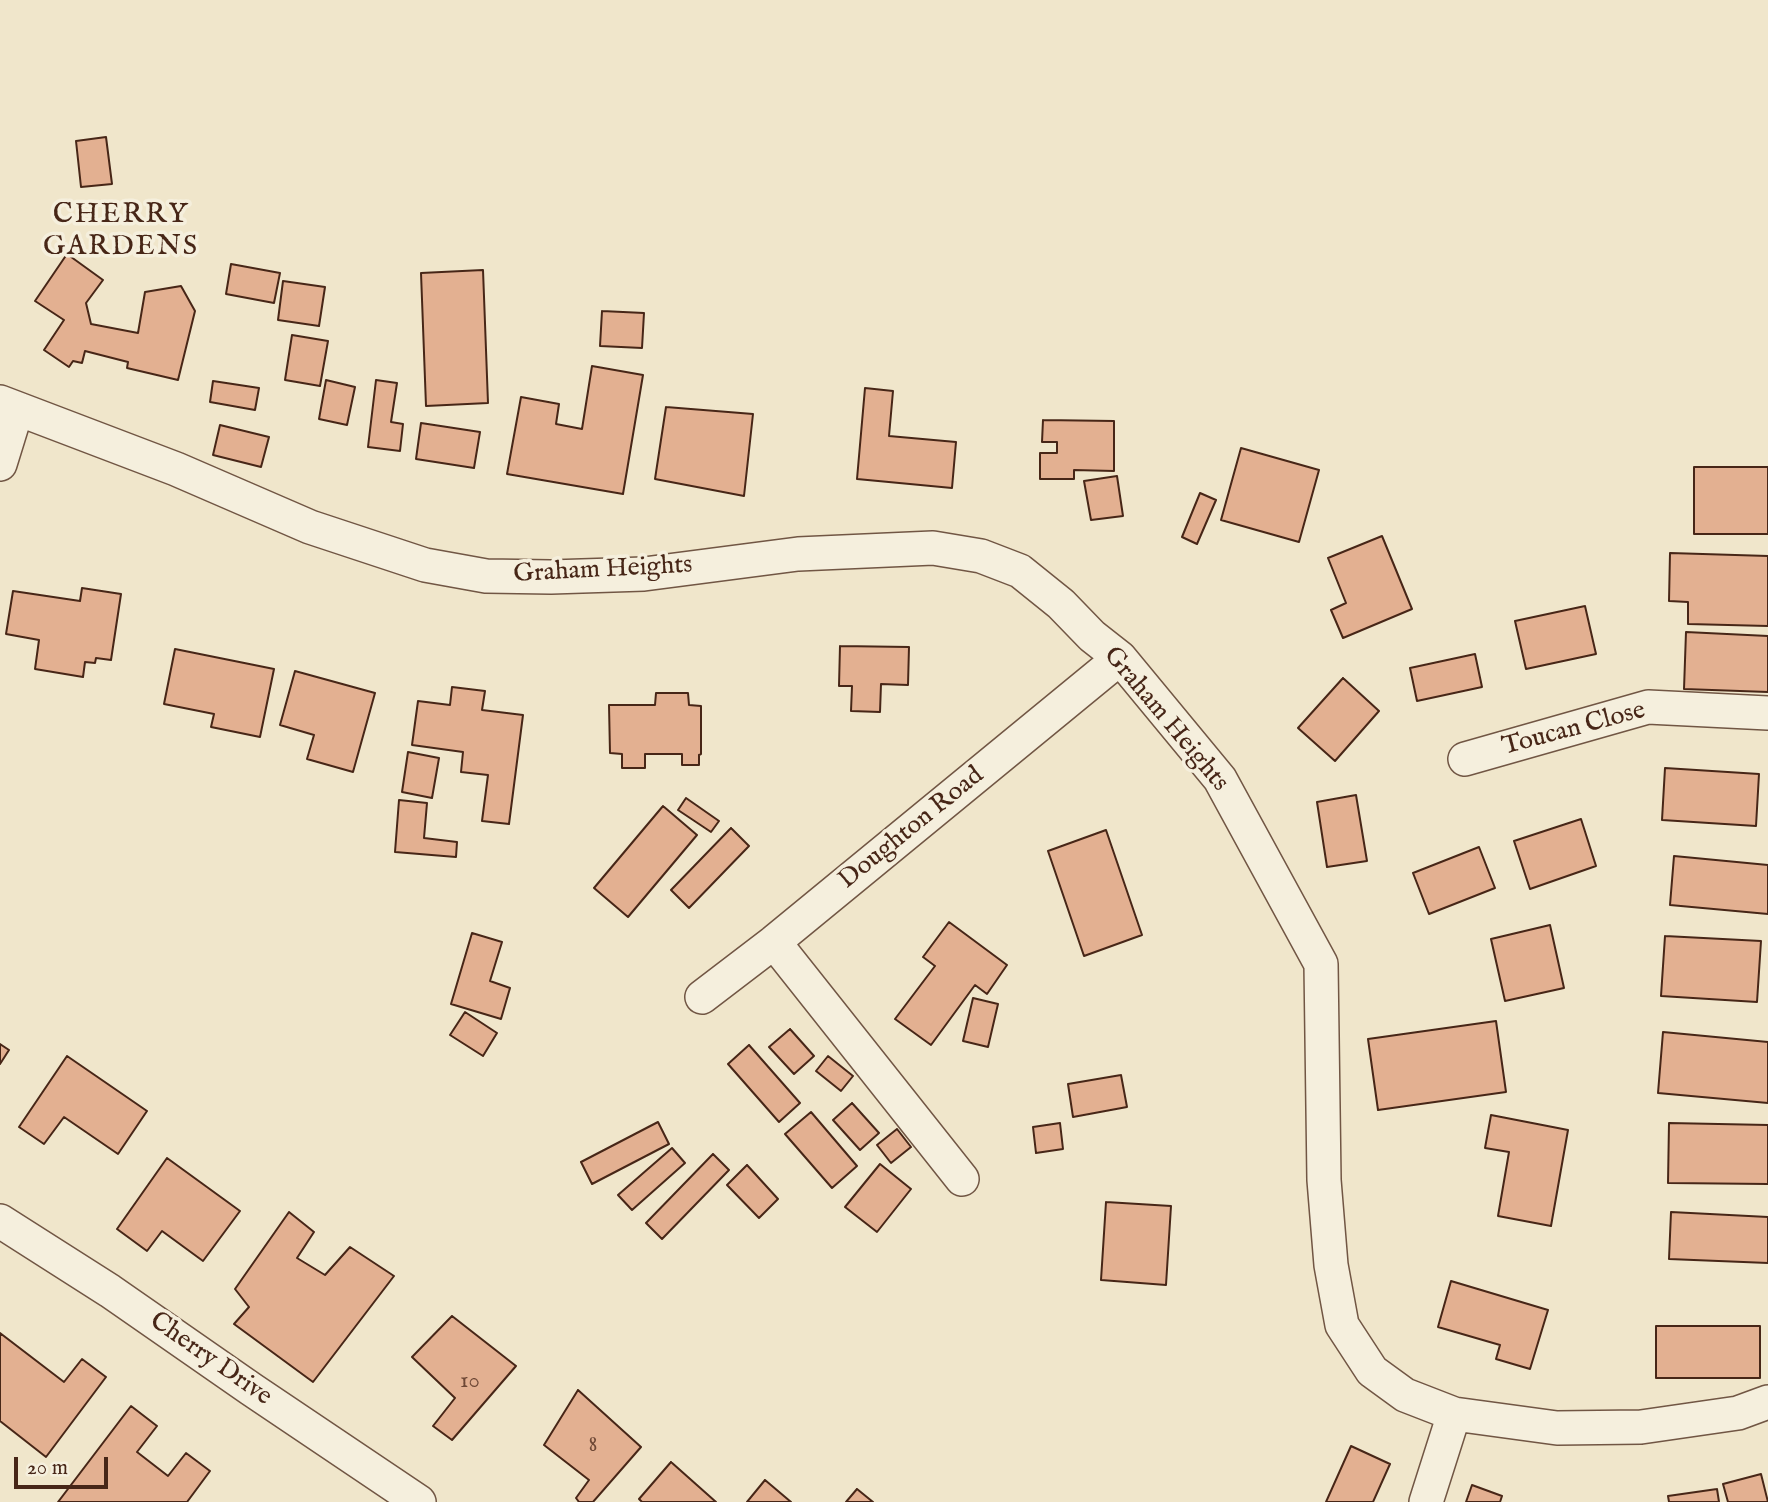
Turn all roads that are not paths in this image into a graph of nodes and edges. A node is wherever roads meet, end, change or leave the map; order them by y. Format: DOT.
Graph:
graph roads {
  1 [pos="9,406"];
  2 [pos="0,464"];
  3 [pos="1120,658"];
  4 [pos="1768,713"];
  5 [pos="1465,759"];
  6 [pos="774,942"];
  7 [pos="702,997"];
  8 [pos="962,1179"];
  9 [pos="0,1221"];
  10 [pos="1768,1402"];
  11 [pos="1454,1414"];
  12 [pos="419,1502"];
  13 [pos="1426,1502"];
  1 -- 2 [label="street"];
  1 -- 3 [label="street, Graham Heights"];
  3 -- 6 [label="street, Doughton Road"];
  3 -- 11 [label="street, Graham Heights"];
  4 -- 5 [label="street, Toucan Close"];
  6 -- 7 [label="street, Doughton Road"];
  6 -- 8 [label="street"];
  9 -- 12 [label="street, Cherry Drive"];
  10 -- 11 [label="street, Graham Heights"];
  11 -- 13 [label="street"];
}
